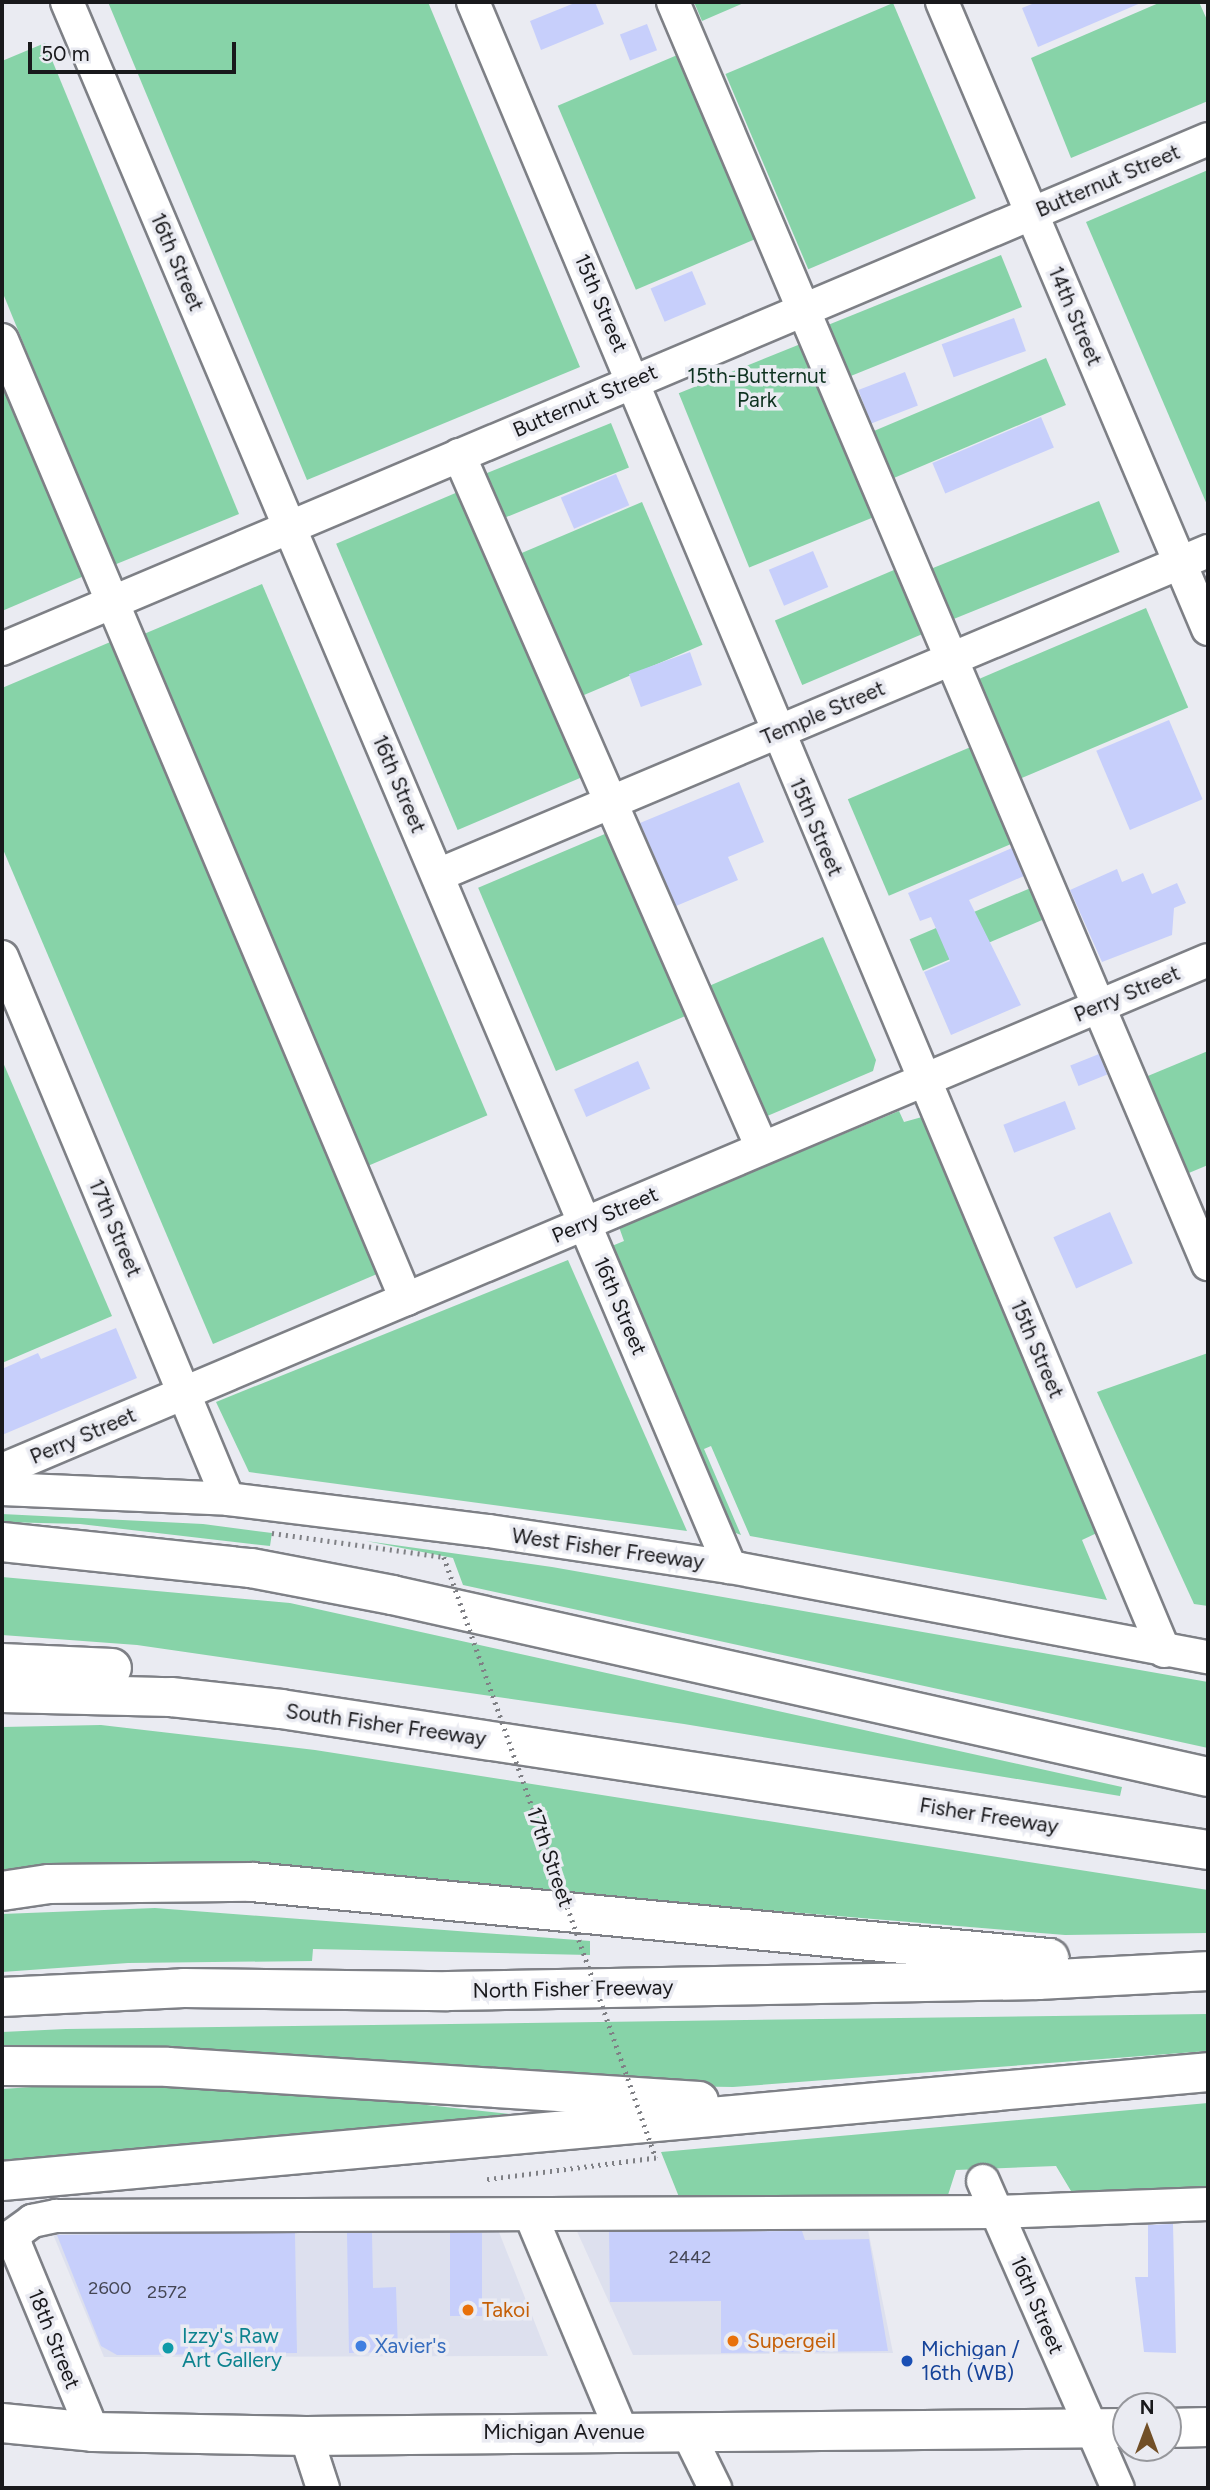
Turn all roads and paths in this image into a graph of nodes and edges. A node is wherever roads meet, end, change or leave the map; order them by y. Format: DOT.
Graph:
graph roads {
  1 [pos="67,2"];
  2 [pos="473,2"];
  3 [pos="673,2"];
  4 [pos="942,2"];
  5 [pos="1208,139"];
  6 [pos="1032,213"];
  7 [pos="804,309"];
  8 [pos="2,340"];
  9 [pos="634,381"];
  10 [pos="459,455"];
  11 [pos="289,526"];
  12 [pos="1194,557"];
  13 [pos="112,602"];
  14 [pos="1208,629"];
  15 [pos="2,649"];
  16 [pos="952,659"];
  17 [pos="776,733"];
  18 [pos="611,803"];
  19 [pos="438,876"];
  20 [pos="2,957"];
  21 [pos="1208,960"];
  22 [pos="1098,1006"];
  23 [pos="923,1080"];
  24 [pos="762,1148"];
  25 [pos="586,1223"];
  26 [pos="1208,1265"];
  27 [pos="406,1299"];
  28 [pos="184,1392"];
  29 [pos="2,1470"];
  30 [pos="2,1489"];
  31 [pos="228,1499"];
  32 [pos="272,1533"];
  33 [pos="2,1542"];
  34 [pos="81,1550"];
  35 [pos="2,1554"];
  36 [pos="730,1567"];
  37 [pos="1164,1651"];
  38 [pos="1208,1657"];
  39 [pos="2,1662"];
  40 [pos="2,1693"];
  41 [pos="1208,1777"];
  42 [pos="769,1781"];
  43 [pos="1208,1850"];
  44 [pos="2,1891"];
  45 [pos="1208,1971"];
  46 [pos="1144,1972"];
  47 [pos="2,1997"];
  48 [pos="2,2066"];
  49 [pos="1208,2072"];
  50 [pos="810,2104"];
  51 [pos="485,2180"];
  52 [pos="2,2181"];
  53 [pos="983,2181"];
  54 [pos="1208,2204"];
  55 [pos="997,2212"];
  56 [pos="531,2216"];
  57 [pos="2,2423"];
  58 [pos="1208,2427"];
  59 [pos="1108,2428"];
  60 [pos="1182,2428"];
  61 [pos="93,2431"];
  62 [pos="622,2431"];
  63 [pos="687,2431"];
  64 [pos="306,2436"];
  65 [pos="323,2488"];
  66 [pos="715,2488"];
  67 [pos="1118,2488"];
  1 -- 11 [label="street, 16th Street"];
  2 -- 9 [label="street, 15th Street"];
  3 -- 7 [label="street"];
  4 -- 6 [label="street, 14th Street"];
  5 -- 6 [label="street, Butternut Street"];
  6 -- 7 [label="street, Butternut Street"];
  6 -- 12 [label="street, 14th Street"];
  7 -- 9 [label="street, Butternut Street"];
  7 -- 16 [label="street"];
  8 -- 13 [label="street"];
  9 -- 10 [label="street, Butternut Street"];
  9 -- 17 [label="street, 15th Street"];
  10 -- 11 [label="street, Butternut Street"];
  10 -- 18 [label="street"];
  11 -- 13 [label="street, Butternut Street"];
  11 -- 19 [label="street, 16th Street"];
  12 -- 14 [label="street, 14th Street"];
  12 -- 16 [label="street, Temple Street"];
  13 -- 15 [label="street, Butternut Street"];
  13 -- 27 [label="street"];
  16 -- 17 [label="street, Temple Street"];
  16 -- 22 [label="street"];
  17 -- 18 [label="street, Temple Street"];
  17 -- 23 [label="street, 15th Street"];
  18 -- 19 [label="street, Temple Street"];
  18 -- 24 [label="street"];
  19 -- 25 [label="street, 16th Street"];
  20 -- 28 [label="street, 17th Street"];
  21 -- 22 [label="street, Perry Street"];
  22 -- 23 [label="street, Perry Street"];
  22 -- 26 [label="street"];
  23 -- 24 [label="street, Perry Street"];
  23 -- 37 [label="street, 15th Street"];
  24 -- 25 [label="street, Perry Street"];
  25 -- 27 [label="street, Perry Street"];
  25 -- 36 [label="street, 16th Street"];
  27 -- 28 [label="street, Perry Street"];
  28 -- 29 [label="street, Perry Street"];
  28 -- 31 [label="street, 17th Street"];
  30 -- 31 [label="street, West Fisher Freeway"];
  31 -- 36 [label="street, West Fisher Freeway"];
  32 -- 51 [label="path, 17th Street, bridge"];
  33 -- 34 [label="main road"];
  34 -- 35 [label="main road"];
  34 -- 41 [label="main road"];
  36 -- 37 [label="street, West Fisher Freeway"];
  37 -- 38 [label="street, West Fisher Freeway"];
  39 -- 42 [label="main road"];
  40 -- 42 [label="main road, South Fisher Freeway"];
  42 -- 43 [label="main road, Fisher Freeway"];
  44 -- 46 [label="main road"];
  45 -- 46 [label="main road"];
  46 -- 47 [label="main road, North Fisher Freeway"];
  48 -- 50 [label="main road"];
  49 -- 50 [label="main road"];
  50 -- 52 [label="main road"];
  53 -- 55 [label="street, 16th Street"];
  54 -- 55 [label="street"];
  55 -- 56 [label="street"];
  55 -- 59 [label="street, 16th Street"];
  56 -- 61 [label="street, 18th Street"];
  56 -- 62 [label="street"];
  57 -- 61 [label="main road, Michigan Avenue"];
  58 -- 60 [label="main road"];
  59 -- 63 [label="main road, Michigan Avenue"];
  59 -- 67 [label="street, 16th Street"];
  61 -- 64 [label="main road, Michigan Avenue"];
  62 -- 63 [label="main road, Michigan Avenue"];
  62 -- 64 [label="main road, Michigan Avenue"];
  63 -- 66 [label="street"];
  64 -- 65 [label="street"];
}
